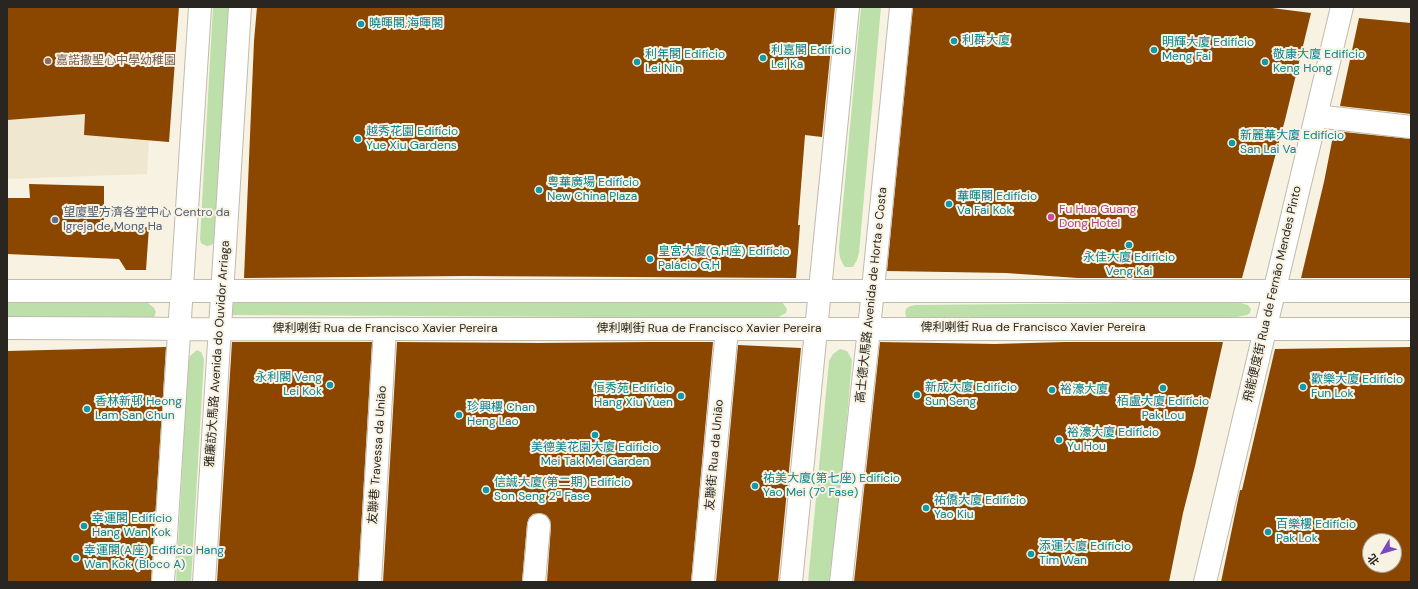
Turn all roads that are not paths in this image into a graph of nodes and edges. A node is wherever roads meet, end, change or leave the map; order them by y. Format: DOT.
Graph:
graph roads {
  1 [pos="200,7"];
  2 [pos="240,7"];
  3 [pos="848,7"];
  4 [pos="901,7"];
  5 [pos="1342,7"];
  6 [pos="1316,116"];
  7 [pos="1411,127"];
  8 [pos="7,291"];
  9 [pos="182,291"];
  10 [pos="222,291"];
  11 [pos="820,291"];
  12 [pos="873,291"];
  13 [pos="1274,291"];
  14 [pos="1411,292"];
  15 [pos="7,328"];
  16 [pos="220,328"];
  17 [pos="180,329"];
  18 [pos="386,329"];
  19 [pos="727,329"];
  20 [pos="816,329"];
  21 [pos="869,329"];
  22 [pos="1265,329"];
  23 [pos="1411,329"];
  24 [pos="539,525"];
  25 [pos="163,582"];
  26 [pos="204,582"];
  27 [pos="370,582"];
  28 [pos="534,582"];
  29 [pos="703,582"];
  30 [pos="791,582"];
  31 [pos="841,582"];
  32 [pos="1205,582"];
  1 -- 9 [label="street"];
  2 -- 10 [label="street, 雅廉訪大馬路 Avenida do Ouvidor Arriaga"];
  3 -- 11 [label="street"];
  4 -- 12 [label="street, 高士德大馬路 Avenida de Horta e Costa"];
  5 -- 6 [label="street, 飛能便度街 Rua de Fernão Mendes Pinto"];
  6 -- 7 [label="street"];
  6 -- 13 [label="street, 飛能便度街 Rua de Fernão Mendes Pinto"];
  8 -- 9 [label="street"];
  9 -- 10 [label="street"];
  9 -- 17 [label="street"];
  10 -- 11 [label="street"];
  10 -- 16 [label="street, 雅廉訪大馬路 Avenida do Ouvidor Arriaga"];
  11 -- 12 [label="street"];
  11 -- 20 [label="street"];
  12 -- 13 [label="street"];
  12 -- 21 [label="street, 高士德大馬路 Avenida de Horta e Costa"];
  13 -- 14 [label="street"];
  13 -- 22 [label="street, 飛能便度街 Rua de Fernão Mendes Pinto"];
  15 -- 17 [label="street, 俾利喇街 Rua de Francisco Xavier Pereira"];
  16 -- 17 [label="street, 俾利喇街 Rua de Francisco Xavier Pereira"];
  16 -- 18 [label="street, 俾利喇街 Rua de Francisco Xavier Pereira"];
  16 -- 26 [label="street, 雅廉訪大馬路 Avenida do Ouvidor Arriaga"];
  17 -- 25 [label="street"];
  18 -- 19 [label="street, 俾利喇街 Rua de Francisco Xavier Pereira"];
  18 -- 27 [label="street, 友聯巷 Travessa da União"];
  19 -- 20 [label="street, 俾利喇街 Rua de Francisco Xavier Pereira"];
  19 -- 29 [label="street, 友聯街 Rua da União"];
  20 -- 21 [label="street, 俾利喇街 Rua de Francisco Xavier Pereira"];
  20 -- 30 [label="street"];
  21 -- 22 [label="street, 俾利喇街 Rua de Francisco Xavier Pereira"];
  21 -- 31 [label="street, 高士德大馬路 Avenida de Horta e Costa"];
  22 -- 23 [label="street, 俾利喇街 Rua de Francisco Xavier Pereira"];
  22 -- 32 [label="street, 飛能便度街 Rua de Fernão Mendes Pinto"];
  24 -- 28 [label="street"];
}
